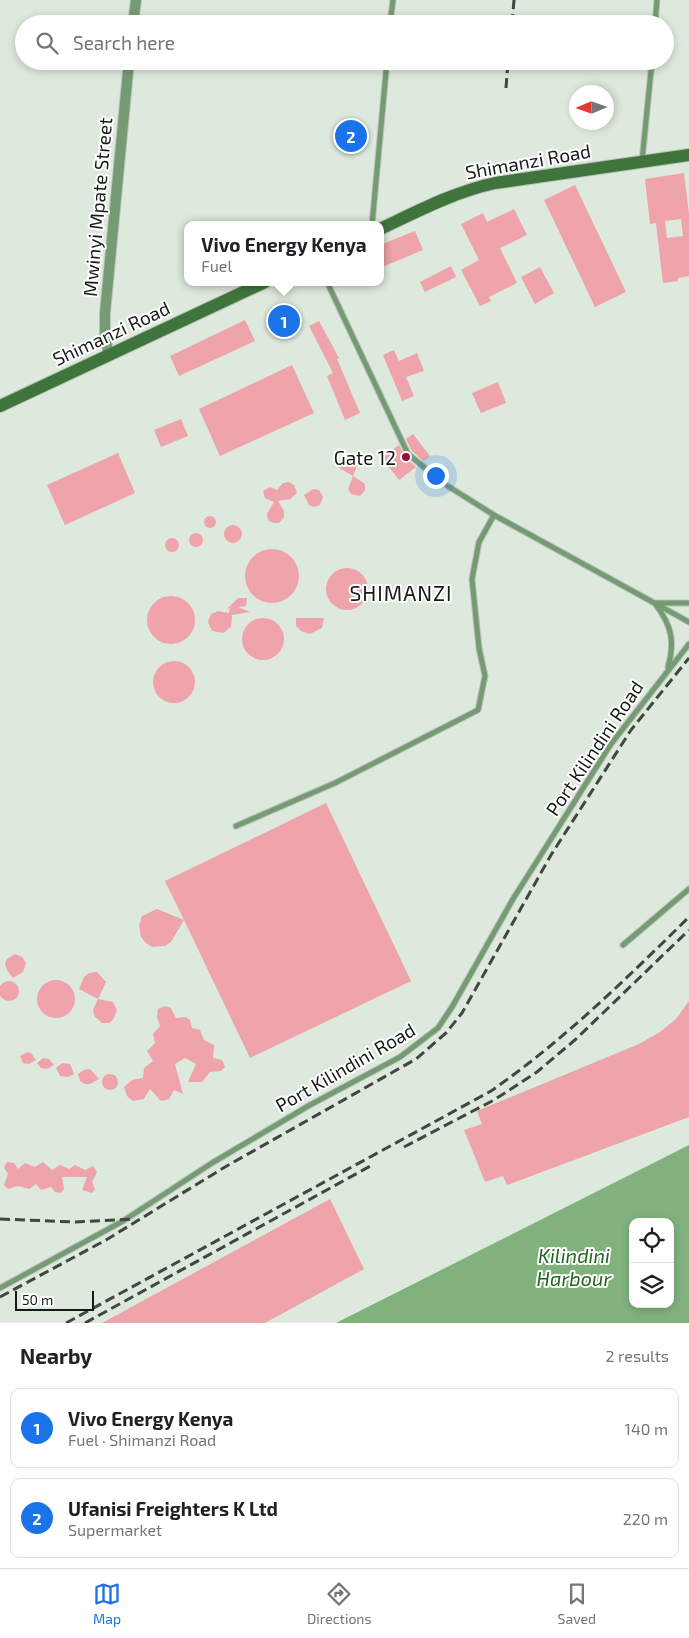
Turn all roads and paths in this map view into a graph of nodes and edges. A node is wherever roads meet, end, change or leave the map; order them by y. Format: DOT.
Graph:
graph roads {
  1 [pos="136,0"];
  2 [pos="393,0"];
  3 [pos="657,0"];
  4 [pos="134,15"];
  5 [pos="391,15"];
  6 [pos="656,15"];
  7 [pos="128,70"];
  8 [pos="386,70"];
  9 [pos="651,70"];
  10 [pos="689,155"];
  11 [pos="642,162"];
  12 [pos="372,221"];
  13 [pos="384,227"];
  14 [pos="256,286"];
  15 [pos="329,286"];
  16 [pos="108,355"];
  17 [pos="0,406"];
  18 [pos="494,515"];
  19 [pos="655,603"];
  20 [pos="689,603"];
  21 [pos="689,622"];
  22 [pos="689,644"];
  23 [pos="668,670"];
  24 [pos="236,826"];
  25 [pos="689,889"];
  26 [pos="623,945"];
  27 [pos="0,1288"];
  1 -- 4 [label="street"];
  2 -- 5 [label="lane"];
  3 -- 6 [label="lane"];
  7 -- 16 [label="street, Mwinyi Mpate Street"];
  8 -- 12 [label="lane"];
  9 -- 11 [label="lane"];
  10 -- 11 [label="main road, Shimanzi Road"];
  11 -- 13 [label="main road, Shimanzi Road"];
  14 -- 16 [label="main road, Shimanzi Road"];
  15 -- 18 [label="lane"];
  16 -- 17 [label="main road, Shimanzi Road"];
  18 -- 19 [label="lane"];
  18 -- 24 [label="lane"];
  19 -- 20 [label="lane"];
  19 -- 21 [label="lane"];
  19 -- 23 [label="lane"];
  22 -- 23 [label="lane, Port Kilindini Road"];
  23 -- 27 [label="lane, Port Kilindini Road"];
  25 -- 26 [label="lane"];
}
